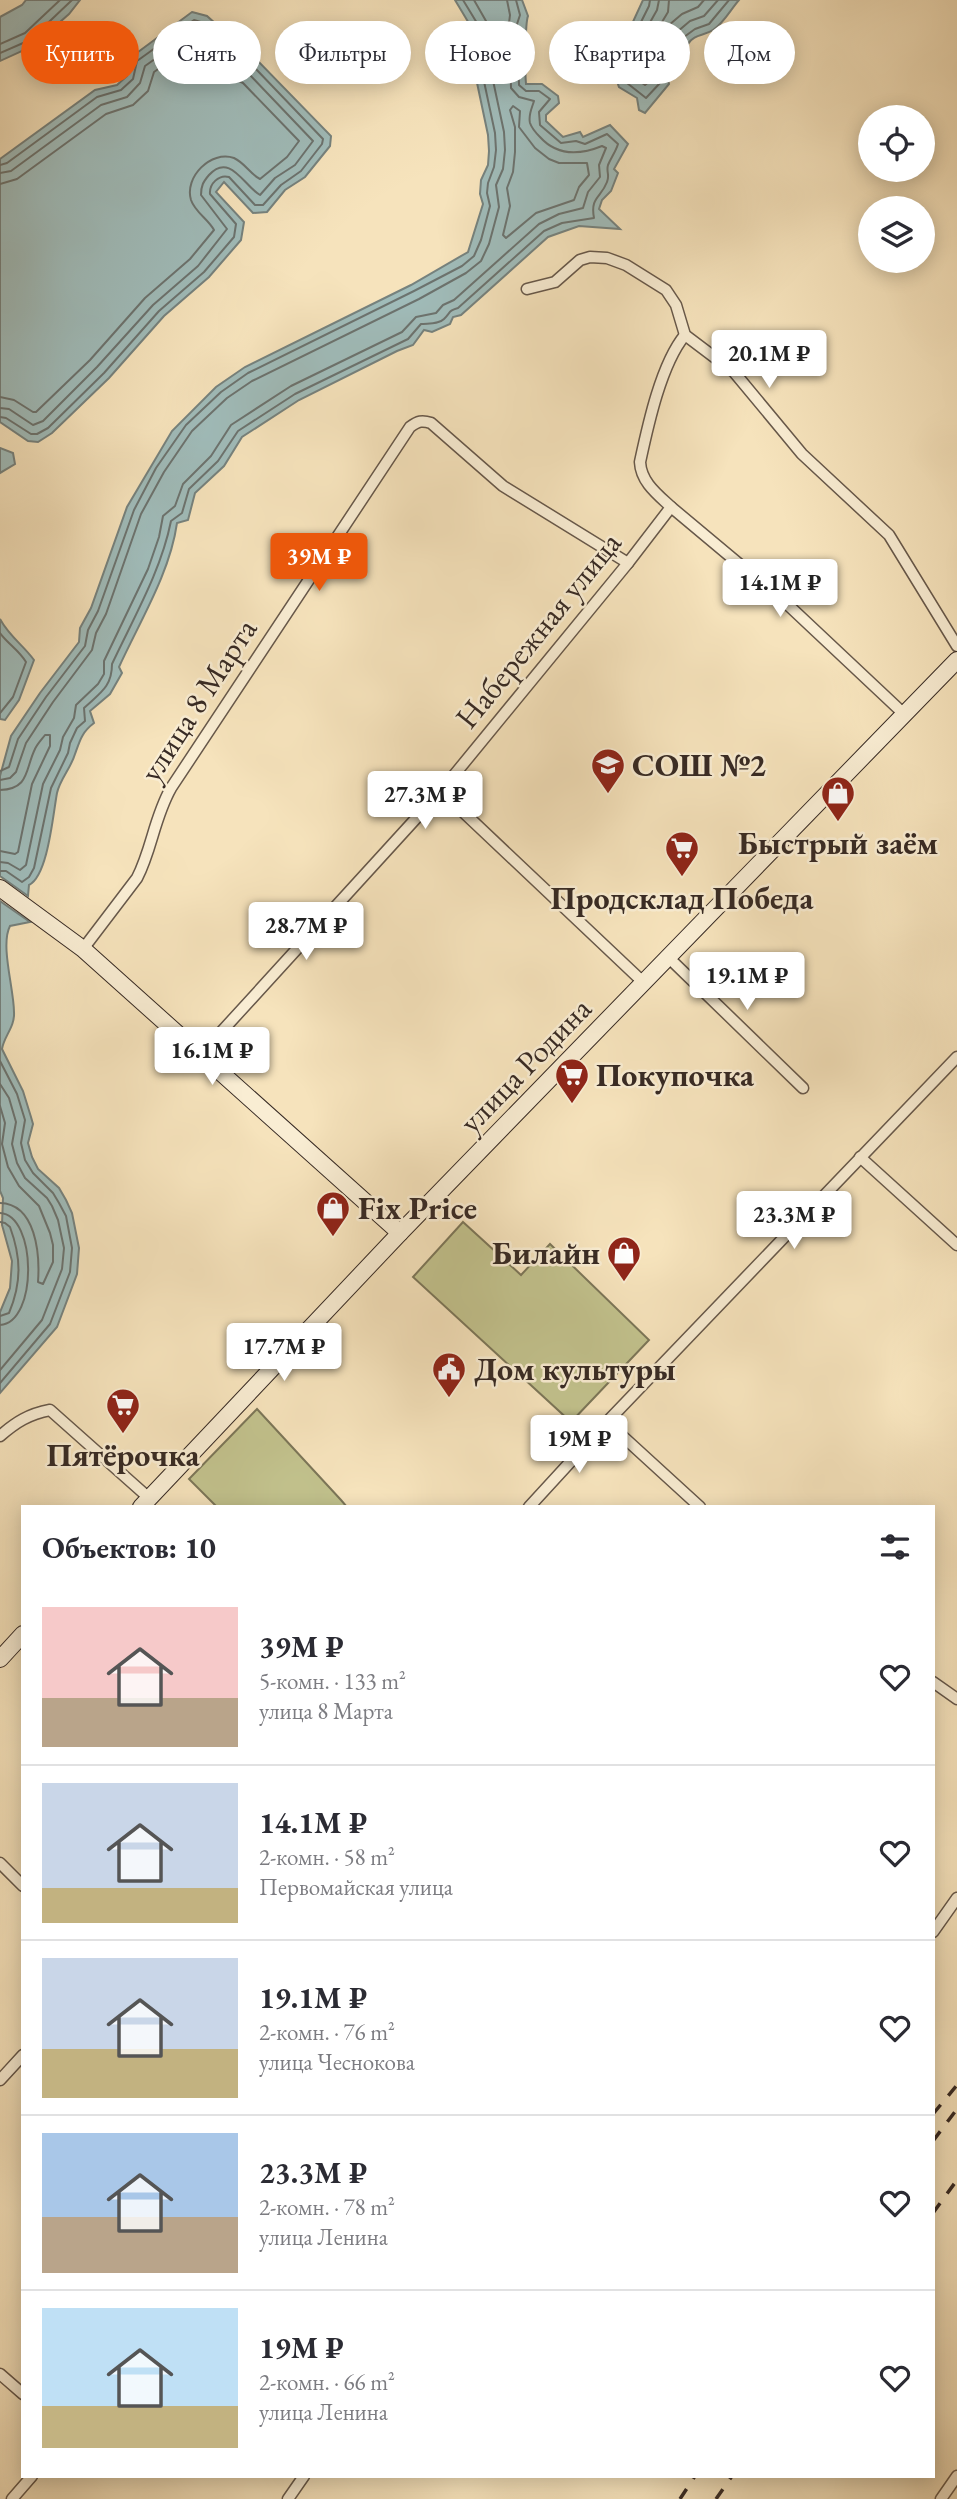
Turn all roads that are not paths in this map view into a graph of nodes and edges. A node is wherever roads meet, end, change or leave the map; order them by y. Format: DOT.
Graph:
graph roads {
  1 [pos="527,289"];
  2 [pos="685,335"];
  3 [pos="671,507"];
  4 [pos="628,563"];
  5 [pos="957,646"];
  6 [pos="956,665"];
  7 [pos="904,715"];
  8 [pos="441,791"];
  9 [pos="0,888"];
  10 [pos="83,949"];
  11 [pos="668,958"];
  12 [pos="644,983"];
  13 [pos="202,1053"];
  14 [pos="957,1057"];
  15 [pos="803,1088"];
  16 [pos="860,1157"];
  17 [pos="400,1233"];
  18 [pos="957,1245"];
  19 [pos="607,1422"];
  20 [pos="0,1436"];
  21 [pos="145,1502"];
  22 [pos="531,1505"];
  23 [pos="698,1505"];
  24 [pos="21,1636"];
  25 [pos="0,1659"];
  26 [pos="935,1683"];
  27 [pos="957,1699"];
  28 [pos="0,1863"];
  29 [pos="21,1884"];
  30 [pos="957,1898"];
  31 [pos="935,1929"];
  32 [pos="21,2057"];
  33 [pos="0,2080"];
  34 [pos="0,2374"];
  35 [pos="21,2392"];
  36 [pos="957,2476"];
  37 [pos="30,2478"];
  38 [pos="303,2478"];
  39 [pos="12,2499"];
  40 [pos="288,2499"];
  41 [pos="941,2499"];
  1 -- 2 [label="street"];
  2 -- 3 [label="street"];
  2 -- 5 [label="street"];
  3 -- 4 [label="street, Набережная улица"];
  3 -- 7 [label="street"];
  4 -- 8 [label="street, Набережная улица"];
  4 -- 10 [label="street, улица 8 Марта"];
  6 -- 7 [label="street, улица Родина"];
  7 -- 11 [label="street, улица Родина"];
  8 -- 12 [label="street"];
  8 -- 13 [label="street, Набережная улица"];
  9 -- 10 [label="street"];
  10 -- 13 [label="street"];
  11 -- 12 [label="street, улица Родина"];
  11 -- 15 [label="street"];
  12 -- 17 [label="street, улица Родина"];
  13 -- 17 [label="street"];
  14 -- 16 [label="street"];
  16 -- 18 [label="street"];
  16 -- 19 [label="street"];
  17 -- 21 [label="street, улица Родина"];
  19 -- 22 [label="street"];
  19 -- 23 [label="street"];
  20 -- 21 [label="street"];
  24 -- 25 [label="street"];
  26 -- 27 [label="street"];
  28 -- 29 [label="street"];
  30 -- 31 [label="street"];
  32 -- 33 [label="street"];
  34 -- 35 [label="street"];
  36 -- 41 [label="street"];
  37 -- 39 [label="street"];
  38 -- 40 [label="street"];
}
